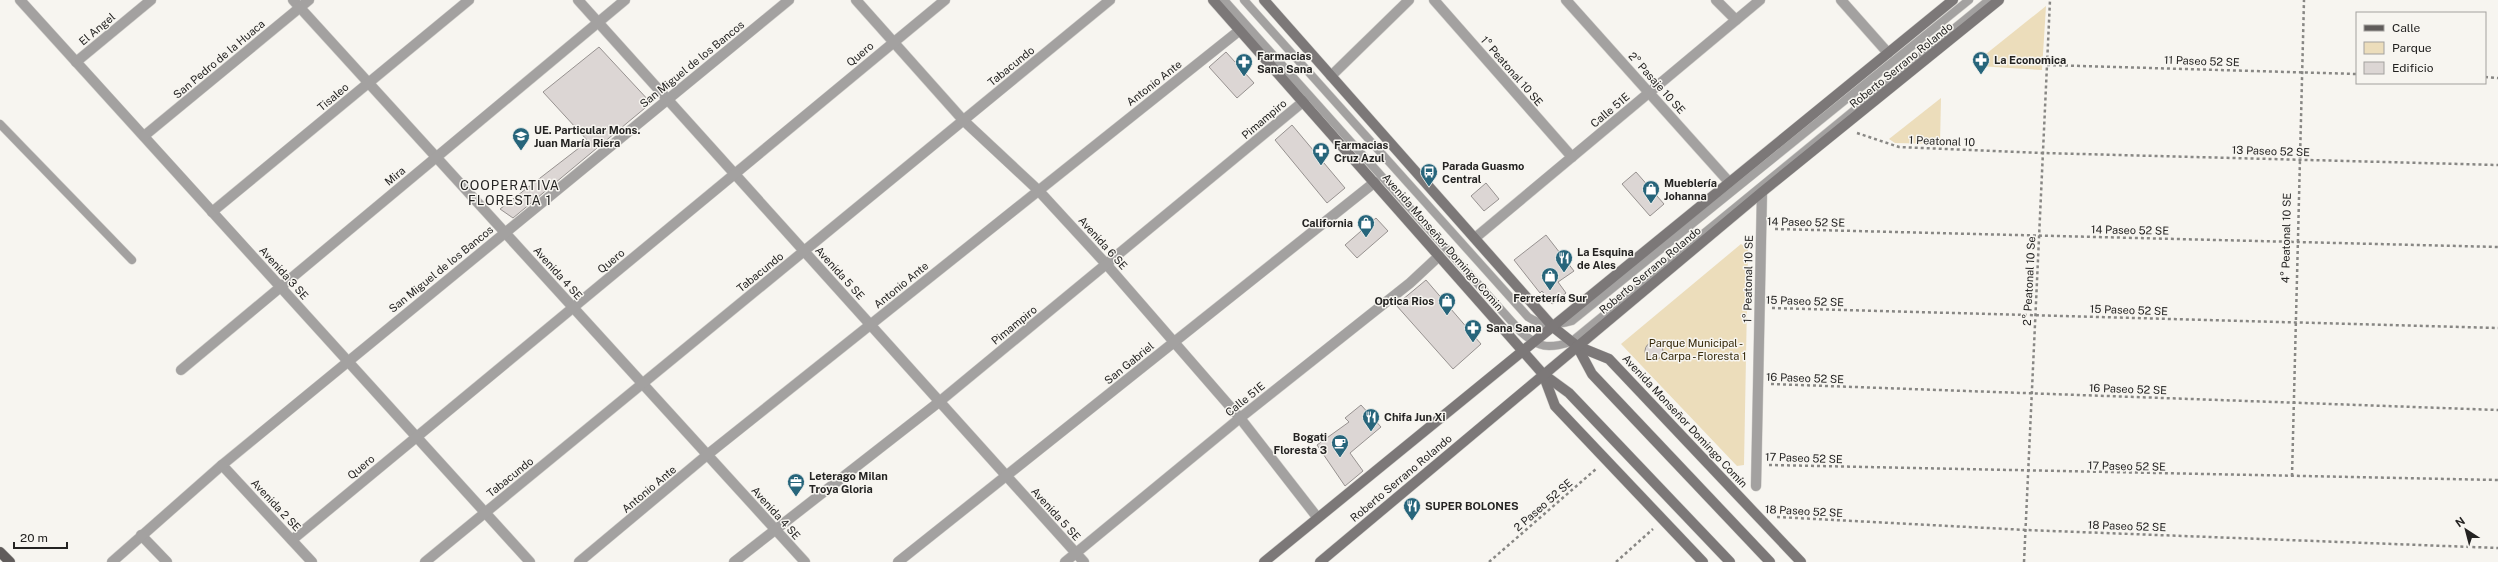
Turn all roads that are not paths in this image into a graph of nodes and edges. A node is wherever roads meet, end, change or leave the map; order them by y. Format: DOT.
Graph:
graph roads {
  1 [pos="20,0"];
  2 [pos="151,0"];
  3 [pos="309,0"];
  4 [pos="469,0"];
  5 [pos="578,0"];
  6 [pos="625,0"];
  7 [pos="789,0"];
  8 [pos="856,0"];
  9 [pos="945,0"];
  10 [pos="1110,0"];
  11 [pos="1213,0"];
  12 [pos="1224,0"];
  13 [pos="1244,0"];
  14 [pos="1409,0"];
  15 [pos="1434,0"];
  16 [pos="1566,0"];
  17 [pos="1716,0"];
  18 [pos="1760,0"];
  19 [pos="1841,0"];
  20 [pos="1953,0"];
  21 [pos="1969,0"];
  22 [pos="1989,0"];
  23 [pos="1999,0"];
  24 [pos="1265,1"];
  25 [pos="297,4"];
  26 [pos="1736,20"];
  27 [pos="598,23"];
  28 [pos="1240,30"];
  29 [pos="894,42"];
  30 [pos="1888,53"];
  31 [pos="76,62"];
  32 [pos="1331,76"];
  33 [pos="369,83"];
  34 [pos="1650,92"];
  35 [pos="668,100"];
  36 [pos="1304,101"];
  37 [pos="963,120"];
  38 [pos="0,124"];
  39 [pos="144,136"];
  40 [pos="436,157"];
  41 [pos="1572,157"];
  42 [pos="734,174"];
  43 [pos="1375,182"];
  44 [pos="1729,182"];
  45 [pos="1038,190"];
  46 [pos="1762,192"];
  47 [pos="212,212"];
  48 [pos="505,232"];
  49 [pos="1475,238"];
  50 [pos="804,251"];
  51 [pos="1440,256"];
  52 [pos="132,260"];
  53 [pos="1107,265"];
  54 [pos="281,287"];
  55 [pos="573,307"];
  56 [pos="870,325"];
  57 [pos="1553,326"];
  58 [pos="1533,342"];
  59 [pos="1173,343"];
  60 [pos="1574,344"];
  61 [pos="1523,351"];
  62 [pos="348,361"];
  63 [pos="181,370"];
  64 [pos="1543,374"];
  65 [pos="642,384"];
  66 [pos="939,402"];
  67 [pos="1240,418"];
  68 [pos="416,437"];
  69 [pos="708,455"];
  70 [pos="222,465"];
  71 [pos="1006,476"];
  72 [pos="1756,486"];
  73 [pos="485,513"];
  74 [pos="1317,517"];
  75 [pos="774,529"];
  76 [pos="142,535"];
  77 [pos="292,540"];
  78 [pos="0,552"];
  79 [pos="1076,553"];
  80 [pos="10,562"];
  81 [pos="112,562"];
  82 [pos="167,562"];
  83 [pos="312,562"];
  84 [pos="425,562"];
  85 [pos="530,562"];
  86 [pos="579,562"];
  87 [pos="734,562"];
  88 [pos="805,562"];
  89 [pos="898,562"];
  90 [pos="1065,562"];
  91 [pos="1084,562"];
  92 [pos="1264,562"];
  93 [pos="1320,562"];
  94 [pos="1703,562"];
  95 [pos="1730,562"];
  96 [pos="1770,562"];
  97 [pos="1802,562"];
  1 -- 31 [label="street, Avenida 3 SE"];
  2 -- 31 [label="street, El Angel"];
  3 -- 25 [label="street, San Pedro de la Huaca"];
  4 -- 33 [label="street, Tisaleo"];
  5 -- 27 [label="street, Avenida 5 SE"];
  6 -- 27 [label="street, Mira"];
  7 -- 35 [label="street, San Miguel de los Bancos"];
  8 -- 29 [label="street, Avenida 6 SE"];
  9 -- 29 [label="street, Quero"];
  10 -- 37 [label="street, Tabacundo"];
  11 -- 28 [label="main road, Avenida Monseñor Domingo Comin"];
  12 -- 58 [label="lane, Avenida Monseñor Domingo Comin"];
  13 -- 57 [label="lane, Avenida Monseñor Domingo Comin"];
  14 -- 32 [label="street"];
  15 -- 41 [label="street, 1° Peatonal 10 SE"];
  16 -- 34 [label="street, 2° Pasaje 10 SE"];
  17 -- 26 [label="street"];
  18 -- 26 [label="street, Calle 51E"];
  19 -- 30 [label="street"];
  20 -- 30 [label="main road, Roberto Serrano Rolando"];
  21 -- 57 [label="lane, Roberto Serrano Rolando"];
  22 -- 60 [label="lane, Roberto Serrano Rolando"];
  23 -- 46 [label="main road, Roberto Serrano Rolando"];
  24 -- 32 [label="main road, Avenida Monseñor Domingo Comin"];
  25 -- 33 [label="street, Avenida 4 SE"];
  25 -- 39 [label="street, San Pedro de la Huaca"];
  26 -- 34 [label="street, Calle 51E"];
  27 -- 35 [label="street, Avenida 5 SE"];
  27 -- 40 [label="street, Mira"];
  28 -- 36 [label="main road, Avenida Monseñor Domingo Comin"];
  28 -- 45 [label="street, Antonio Ante"];
  29 -- 37 [label="street, Avenida 6 SE"];
  29 -- 42 [label="street, Quero"];
  30 -- 44 [label="main road, Roberto Serrano Rolando"];
  31 -- 39 [label="street, Avenida 3 SE"];
  32 -- 49 [label="main road, Avenida Monseñor Domingo Comin"];
  33 -- 40 [label="street, Avenida 4 SE"];
  33 -- 47 [label="street, Tisaleo"];
  34 -- 41 [label="street, Calle 51E"];
  34 -- 44 [label="street, 2° Pasaje 10 SE"];
  35 -- 42 [label="street, Avenida 5 SE"];
  35 -- 48 [label="street, San Miguel de los Bancos"];
  36 -- 43 [label="main road, Avenida Monseñor Domingo Comin"];
  36 -- 53 [label="street, Pimampiro"];
  37 -- 45 [label="street, Avenida 6 SE"];
  37 -- 50 [label="street, Tabacundo"];
  38 -- 52 [label="lane"];
  39 -- 47 [label="street, Avenida 3 SE"];
  40 -- 48 [label="street, Avenida 4 SE"];
  40 -- 54 [label="street, Mira"];
  41 -- 49 [label="street, Calle 51E"];
  42 -- 50 [label="street, Avenida 5 SE"];
  42 -- 55 [label="street, Quero"];
  43 -- 51 [label="main road, Avenida Monseñor Domingo Comin"];
  43 -- 59 [label="street, San Gabriel"];
  44 -- 57 [label="main road, Roberto Serrano Rolando"];
  45 -- 53 [label="street, Avenida 6 SE"];
  45 -- 56 [label="street, Antonio Ante"];
  46 -- 60 [label="main road, Roberto Serrano Rolando"];
  46 -- 72 [label="street, 1° Peatonal 10 SE"];
  47 -- 54 [label="street, Avenida 3 SE"];
  48 -- 55 [label="street, Avenida 4 SE"];
  48 -- 62 [label="street, San Miguel de los Bancos"];
  49 -- 57 [label="main road, Avenida Monseñor Domingo Comin"];
  50 -- 56 [label="street, Avenida 5 SE"];
  50 -- 65 [label="street, Tabacundo"];
  51 -- 61 [label="main road, Avenida Monseñor Domingo Comin"];
  51 -- 67 [label="street, Calle 51E"];
  53 -- 59 [label="street, Avenida 6 SE"];
  53 -- 66 [label="street, Pimampiro"];
  54 -- 62 [label="street, Avenida 3 SE"];
  54 -- 63 [label="street, Mira"];
  55 -- 65 [label="street, Avenida 4 SE"];
  55 -- 68 [label="street, Quero"];
  56 -- 66 [label="street, Avenida 5 SE"];
  56 -- 69 [label="street, Antonio Ante"];
  57 -- 58 [label="main road, Roberto Serrano Rolando"];
  57 -- 60 [label="main road, Avenida Monseñor Domingo Comin"];
  58 -- 60 [label="lane, Roberto Serrano Rolando"];
  58 -- 61 [label="main road, Roberto Serrano Rolando"];
  59 -- 67 [label="street, Avenida 6 SE"];
  59 -- 71 [label="street, San Gabriel"];
  60 -- 64 [label="main road, Roberto Serrano Rolando"];
  60 -- 96 [label="main road"];
  60 -- 97 [label="main road, Avenida Monseñor Domingo Comín"];
  61 -- 64 [label="main road, Avenida Monseñor Domingo Comin"];
  61 -- 74 [label="main road, Roberto Serrano Rolando"];
  62 -- 68 [label="street, Avenida 3 SE"];
  62 -- 70 [label="street, San Miguel de los Bancos"];
  64 -- 93 [label="main road, Roberto Serrano Rolando"];
  64 -- 94 [label="main road"];
  64 -- 95 [label="main road"];
  65 -- 69 [label="street, Avenida 4 SE"];
  65 -- 73 [label="street, Tabacundo"];
  66 -- 71 [label="street, Avenida 5 SE"];
  66 -- 75 [label="street, Pimampiro"];
  67 -- 74 [label="street, Avenida 6 SE"];
  67 -- 79 [label="street, Calle 51E"];
  68 -- 73 [label="street, Avenida 3 SE"];
  68 -- 77 [label="street, Quero"];
  69 -- 75 [label="street, Avenida 4 SE"];
  69 -- 86 [label="street, Antonio Ante"];
  70 -- 76 [label="street, San Miguel de los Bancos"];
  70 -- 77 [label="street, Avenida 2 SE"];
  71 -- 79 [label="street, Avenida 5 SE"];
  71 -- 89 [label="street, San Gabriel"];
  73 -- 84 [label="street, Tabacundo"];
  73 -- 85 [label="street, Avenida 3 SE"];
  74 -- 92 [label="main road, Roberto Serrano Rolando"];
  75 -- 87 [label="street, Pimampiro"];
  75 -- 88 [label="street, Avenida 4 SE"];
  76 -- 81 [label="street, San Miguel de los Bancos"];
  76 -- 82 [label="street"];
  77 -- 83 [label="street, Avenida 2 SE"];
  78 -- 80 [label="main road"];
  79 -- 90 [label="street, Calle 51E"];
  79 -- 91 [label="street, Avenida 5 SE"];
}
